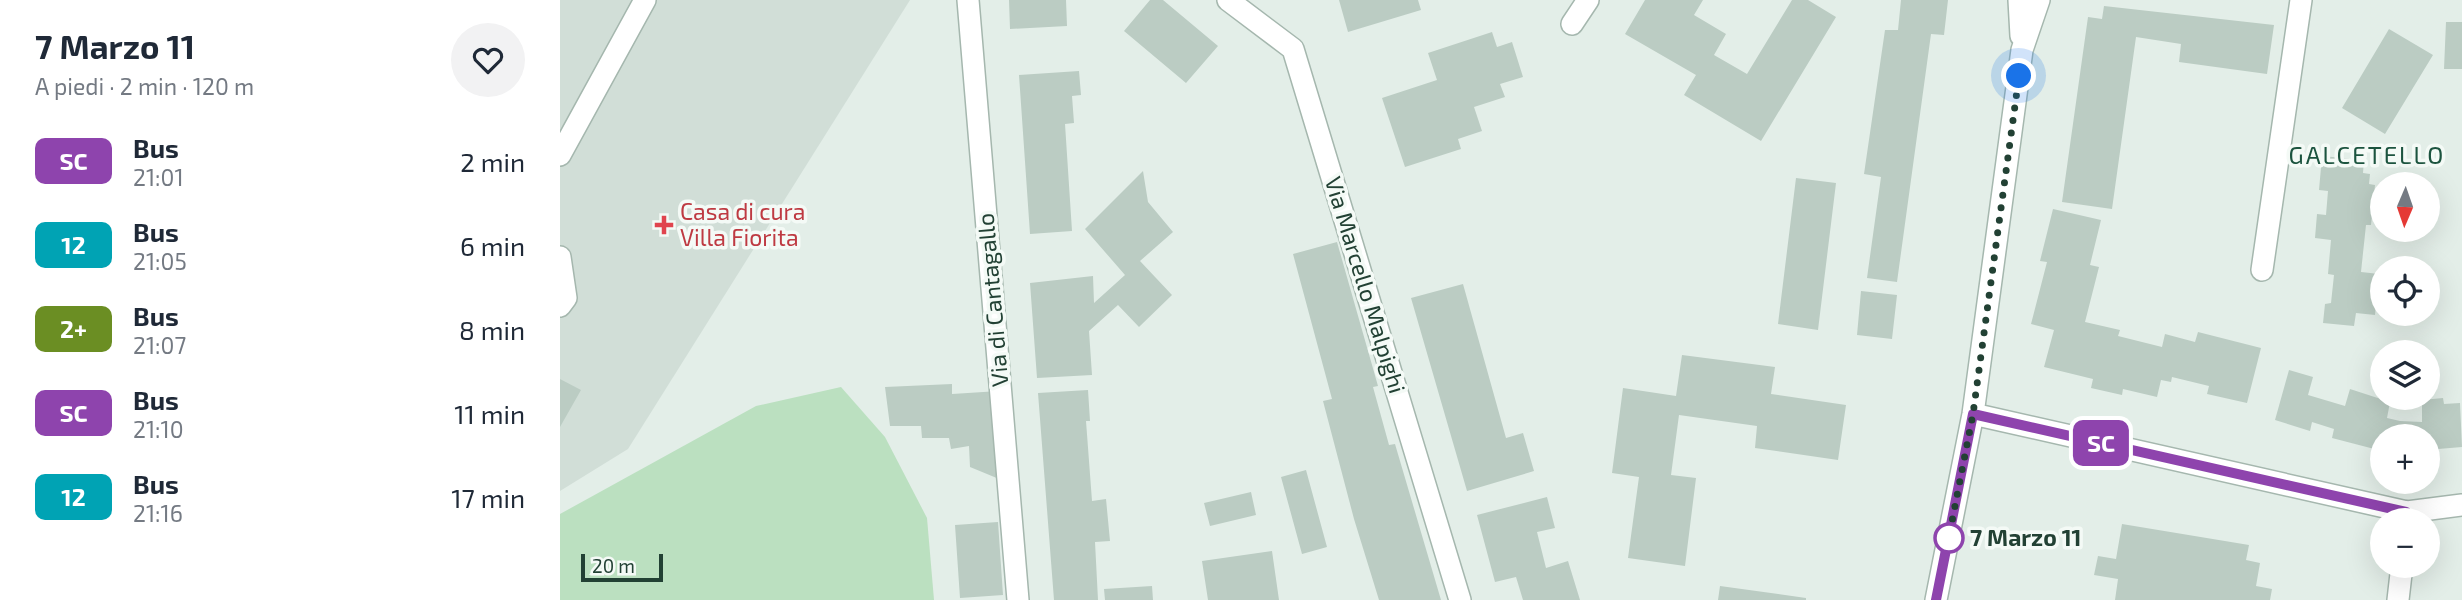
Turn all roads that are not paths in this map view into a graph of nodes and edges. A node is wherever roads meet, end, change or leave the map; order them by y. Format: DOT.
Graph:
graph roads {
  1 [pos="645,0"];
  2 [pos="968,0"];
  3 [pos="1228,0"];
  4 [pos="1588,0"];
  5 [pos="2019,0"];
  6 [pos="2039,0"];
  7 [pos="2301,0"];
  8 [pos="1572,24"];
  9 [pos="2022,50"];
  10 [pos="560,155"];
  11 [pos="560,257"];
  12 [pos="2262,270"];
  13 [pos="560,306"];
  14 [pos="1973,414"];
  15 [pos="2462,505"];
  16 [pos="2372,508"];
  17 [pos="2440,509"];
  18 [pos="2401,578"];
  19 [pos="1018,600"];
  20 [pos="1461,600"];
  21 [pos="1936,600"];
  22 [pos="2399,600"];
  1 -- 10 [label="street"];
  2 -- 19 [label="street, Via di Cantagallo"];
  3 -- 20 [label="street, Via Marcello Malpighi"];
  4 -- 8 [label="street"];
  5 -- 9 [label="street"];
  6 -- 9 [label="street"];
  7 -- 12 [label="street"];
  9 -- 14 [label="street"];
  11 -- 13 [label="street"];
  14 -- 16 [label="street"];
  14 -- 21 [label="street"];
  15 -- 17 [label="street"];
  18 -- 22 [label="street"];
}
